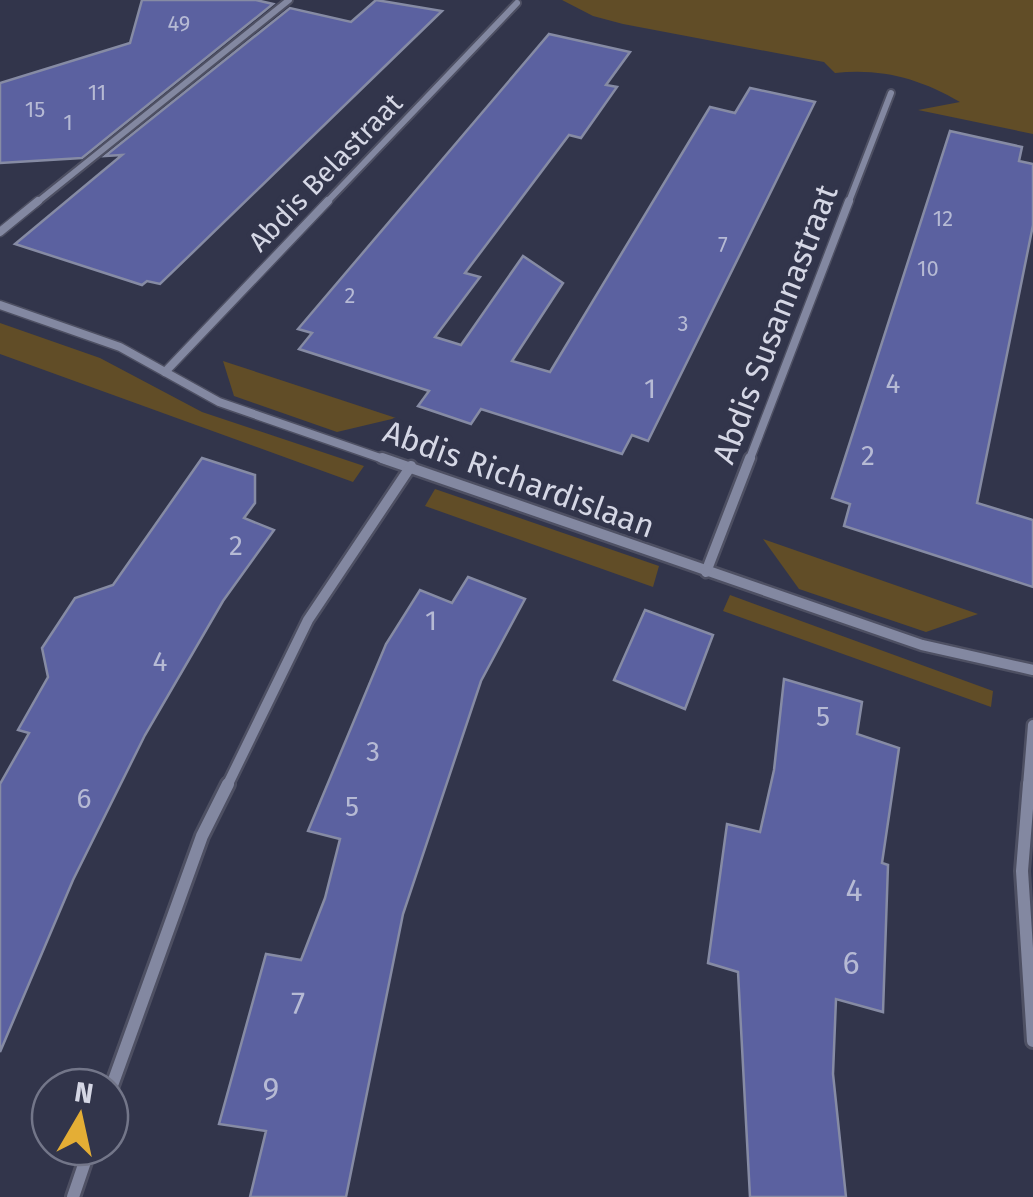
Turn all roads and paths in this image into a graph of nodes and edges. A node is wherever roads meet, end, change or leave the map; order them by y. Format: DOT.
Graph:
graph roads {
  1 [pos="289,0"];
  2 [pos="517,3"];
  3 [pos="891,93"];
  4 [pos="0,232"];
  5 [pos="0,305"];
  6 [pos="165,372"];
  7 [pos="411,466"];
  8 [pos="706,572"];
  9 [pos="1033,670"];
  10 [pos="1033,725"];
  11 [pos="1033,1042"];
  12 [pos="118,1067"];
  13 [pos="83,1167"];
  14 [pos="72,1197"];
  1 -- 4 [label="street"];
  2 -- 6 [label="street, Abdis Belastraat"];
  3 -- 8 [label="street, Abdis Susannastraat"];
  5 -- 6 [label="street, Abdis Richardislaan"];
  6 -- 7 [label="street, Abdis Richardislaan"];
  7 -- 8 [label="street, Abdis Richardislaan"];
  7 -- 12 [label="street"];
  8 -- 9 [label="street, Abdis Richardislaan"];
  10 -- 11 [label="street"];
  13 -- 14 [label="street"];
}
